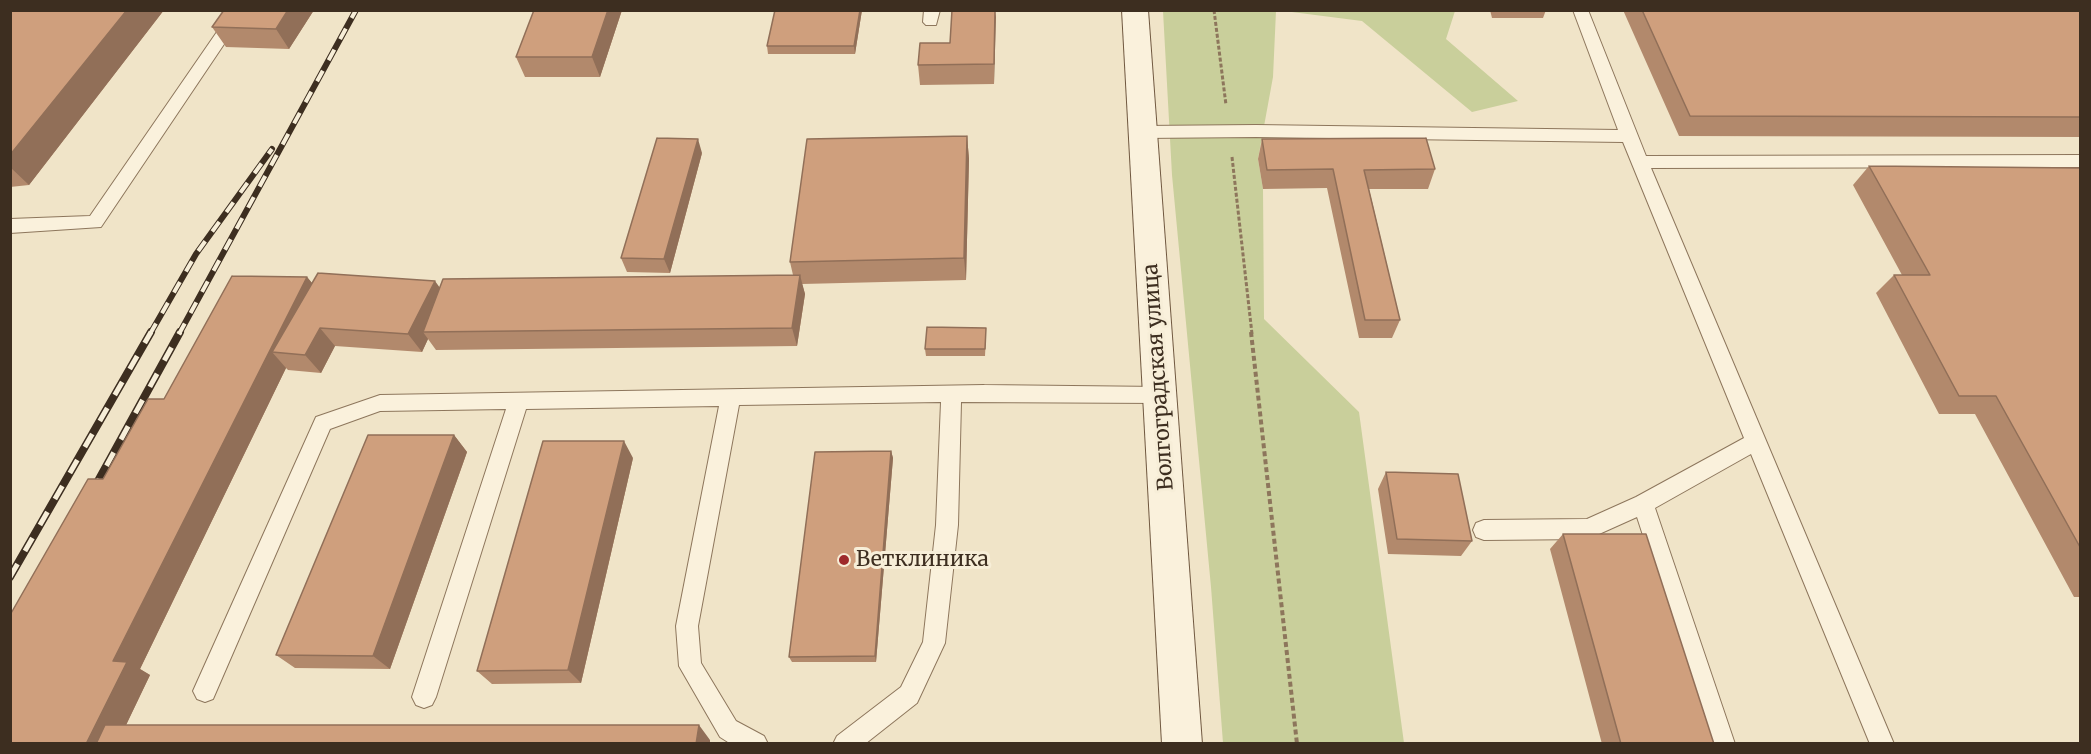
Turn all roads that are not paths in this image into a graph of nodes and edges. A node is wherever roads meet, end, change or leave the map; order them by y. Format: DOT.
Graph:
graph roads {
  1 [pos="240,10"];
  2 [pos="1135,10"];
  3 [pos="1580,10"];
  4 [pos="1143,132"];
  5 [pos="1629,136"];
  6 [pos="2080,161"];
  7 [pos="1641,162"];
  8 [pos="10,226"];
  9 [pos="951,394"];
  10 [pos="1160,395"];
  11 [pos="730,398"];
  12 [pos="519,401"];
  13 [pos="1757,441"];
  14 [pos="1643,504"];
  15 [pos="1484,530"];
  16 [pos="205,691"];
  17 [pos="424,697"];
  18 [pos="756,744"];
  19 [pos="845,744"];
  20 [pos="1182,744"];
  21 [pos="1724,744"];
  22 [pos="1882,744"];
  1 -- 8 [label="lane"];
  2 -- 4 [label="main road, Волгоградская улица"];
  3 -- 5 [label="lane"];
  4 -- 5 [label="lane"];
  4 -- 10 [label="main road, Волгоградская улица"];
  5 -- 7 [label="lane"];
  6 -- 7 [label="lane"];
  7 -- 13 [label="lane"];
  9 -- 10 [label="lane"];
  9 -- 11 [label="lane"];
  9 -- 19 [label="lane"];
  10 -- 20 [label="main road, Волгоградская улица"];
  11 -- 12 [label="lane"];
  11 -- 18 [label="lane"];
  12 -- 16 [label="lane"];
  12 -- 17 [label="lane"];
  13 -- 14 [label="lane"];
  13 -- 22 [label="lane"];
  14 -- 15 [label="lane"];
  14 -- 21 [label="lane"];
}
